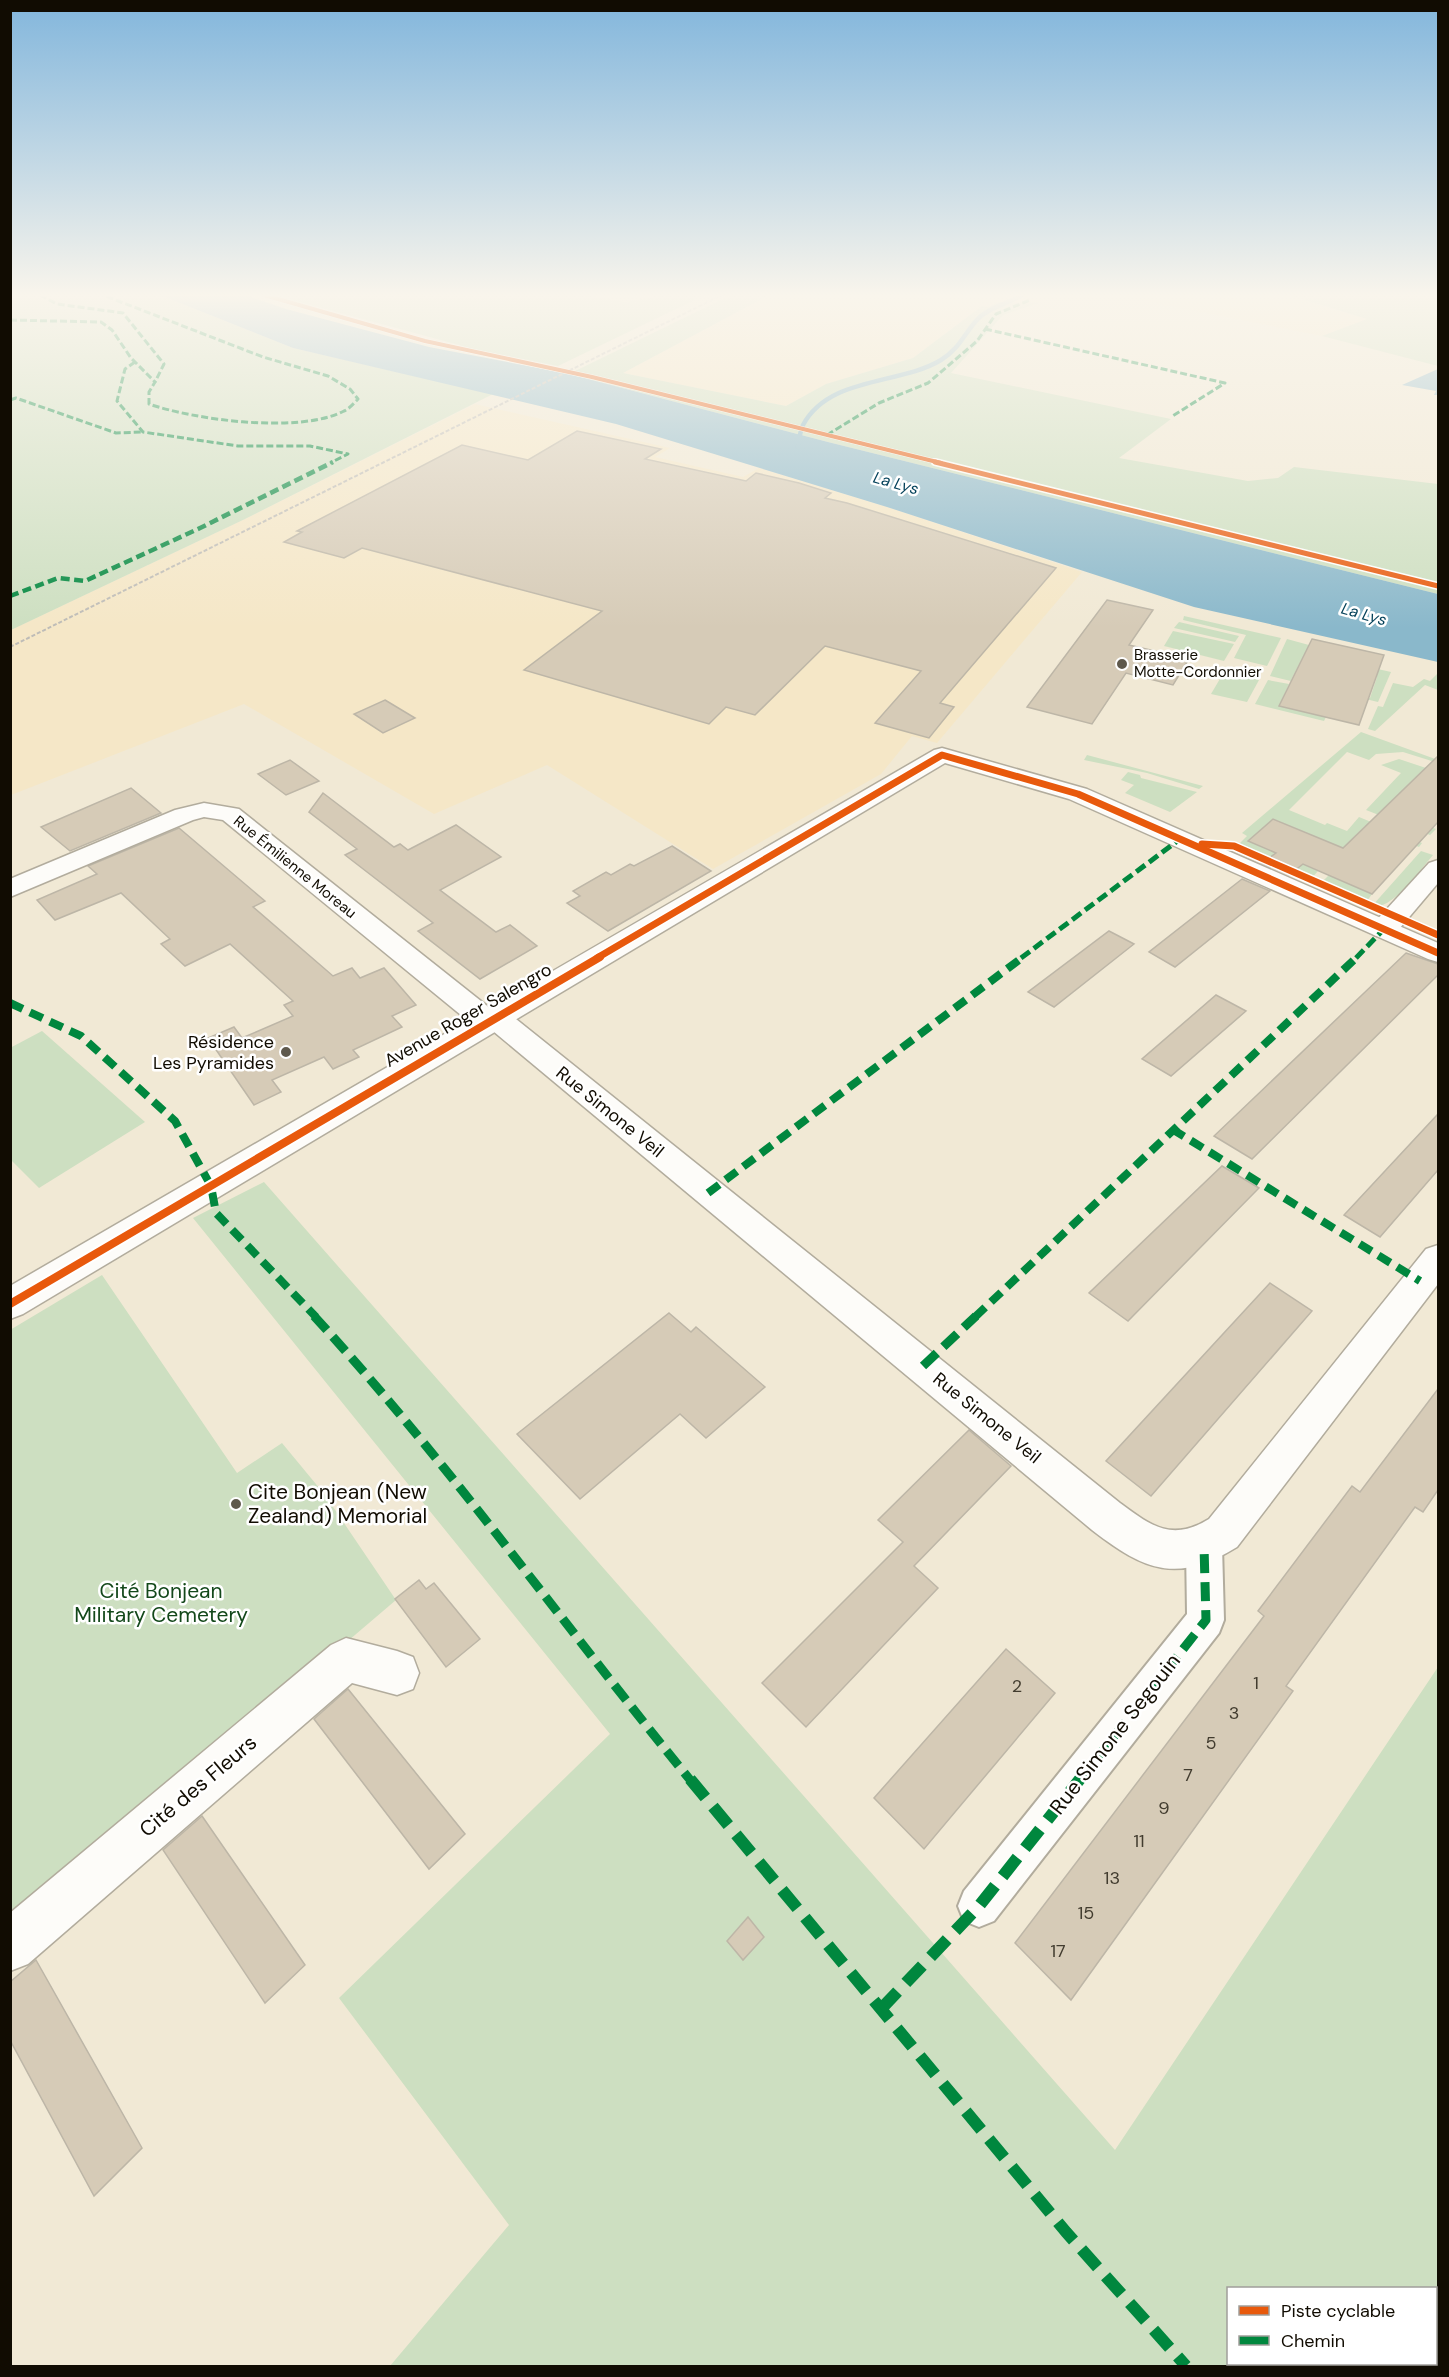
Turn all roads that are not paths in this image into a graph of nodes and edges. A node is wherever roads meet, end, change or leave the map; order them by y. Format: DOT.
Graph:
graph roads {
  1 [pos="1438,868"];
  2 [pos="10,889"];
  3 [pos="1384,929"];
  4 [pos="1438,953"];
  5 [pos="492,1020"];
  6 [pos="1438,1259"];
  7 [pos="10,1305"];
  8 [pos="1204,1546"];
  9 [pos="397,1673"];
  10 [pos="980,1906"];
  11 [pos="10,1946"];
  1 -- 3 [label="street"];
  2 -- 5 [label="street, Rue Émilienne Moreau"];
  3 -- 4 [label="street"];
  3 -- 5 [label="street, Avenue Roger Salengro"];
  5 -- 7 [label="street, Avenue Roger Salengro"];
  5 -- 8 [label="street, Rue Simone Veil"];
  6 -- 8 [label="street, Rue Simone Veil"];
  8 -- 10 [label="street, Rue Simone Segouin"];
  9 -- 11 [label="street, Cité des Fleurs"];
}
